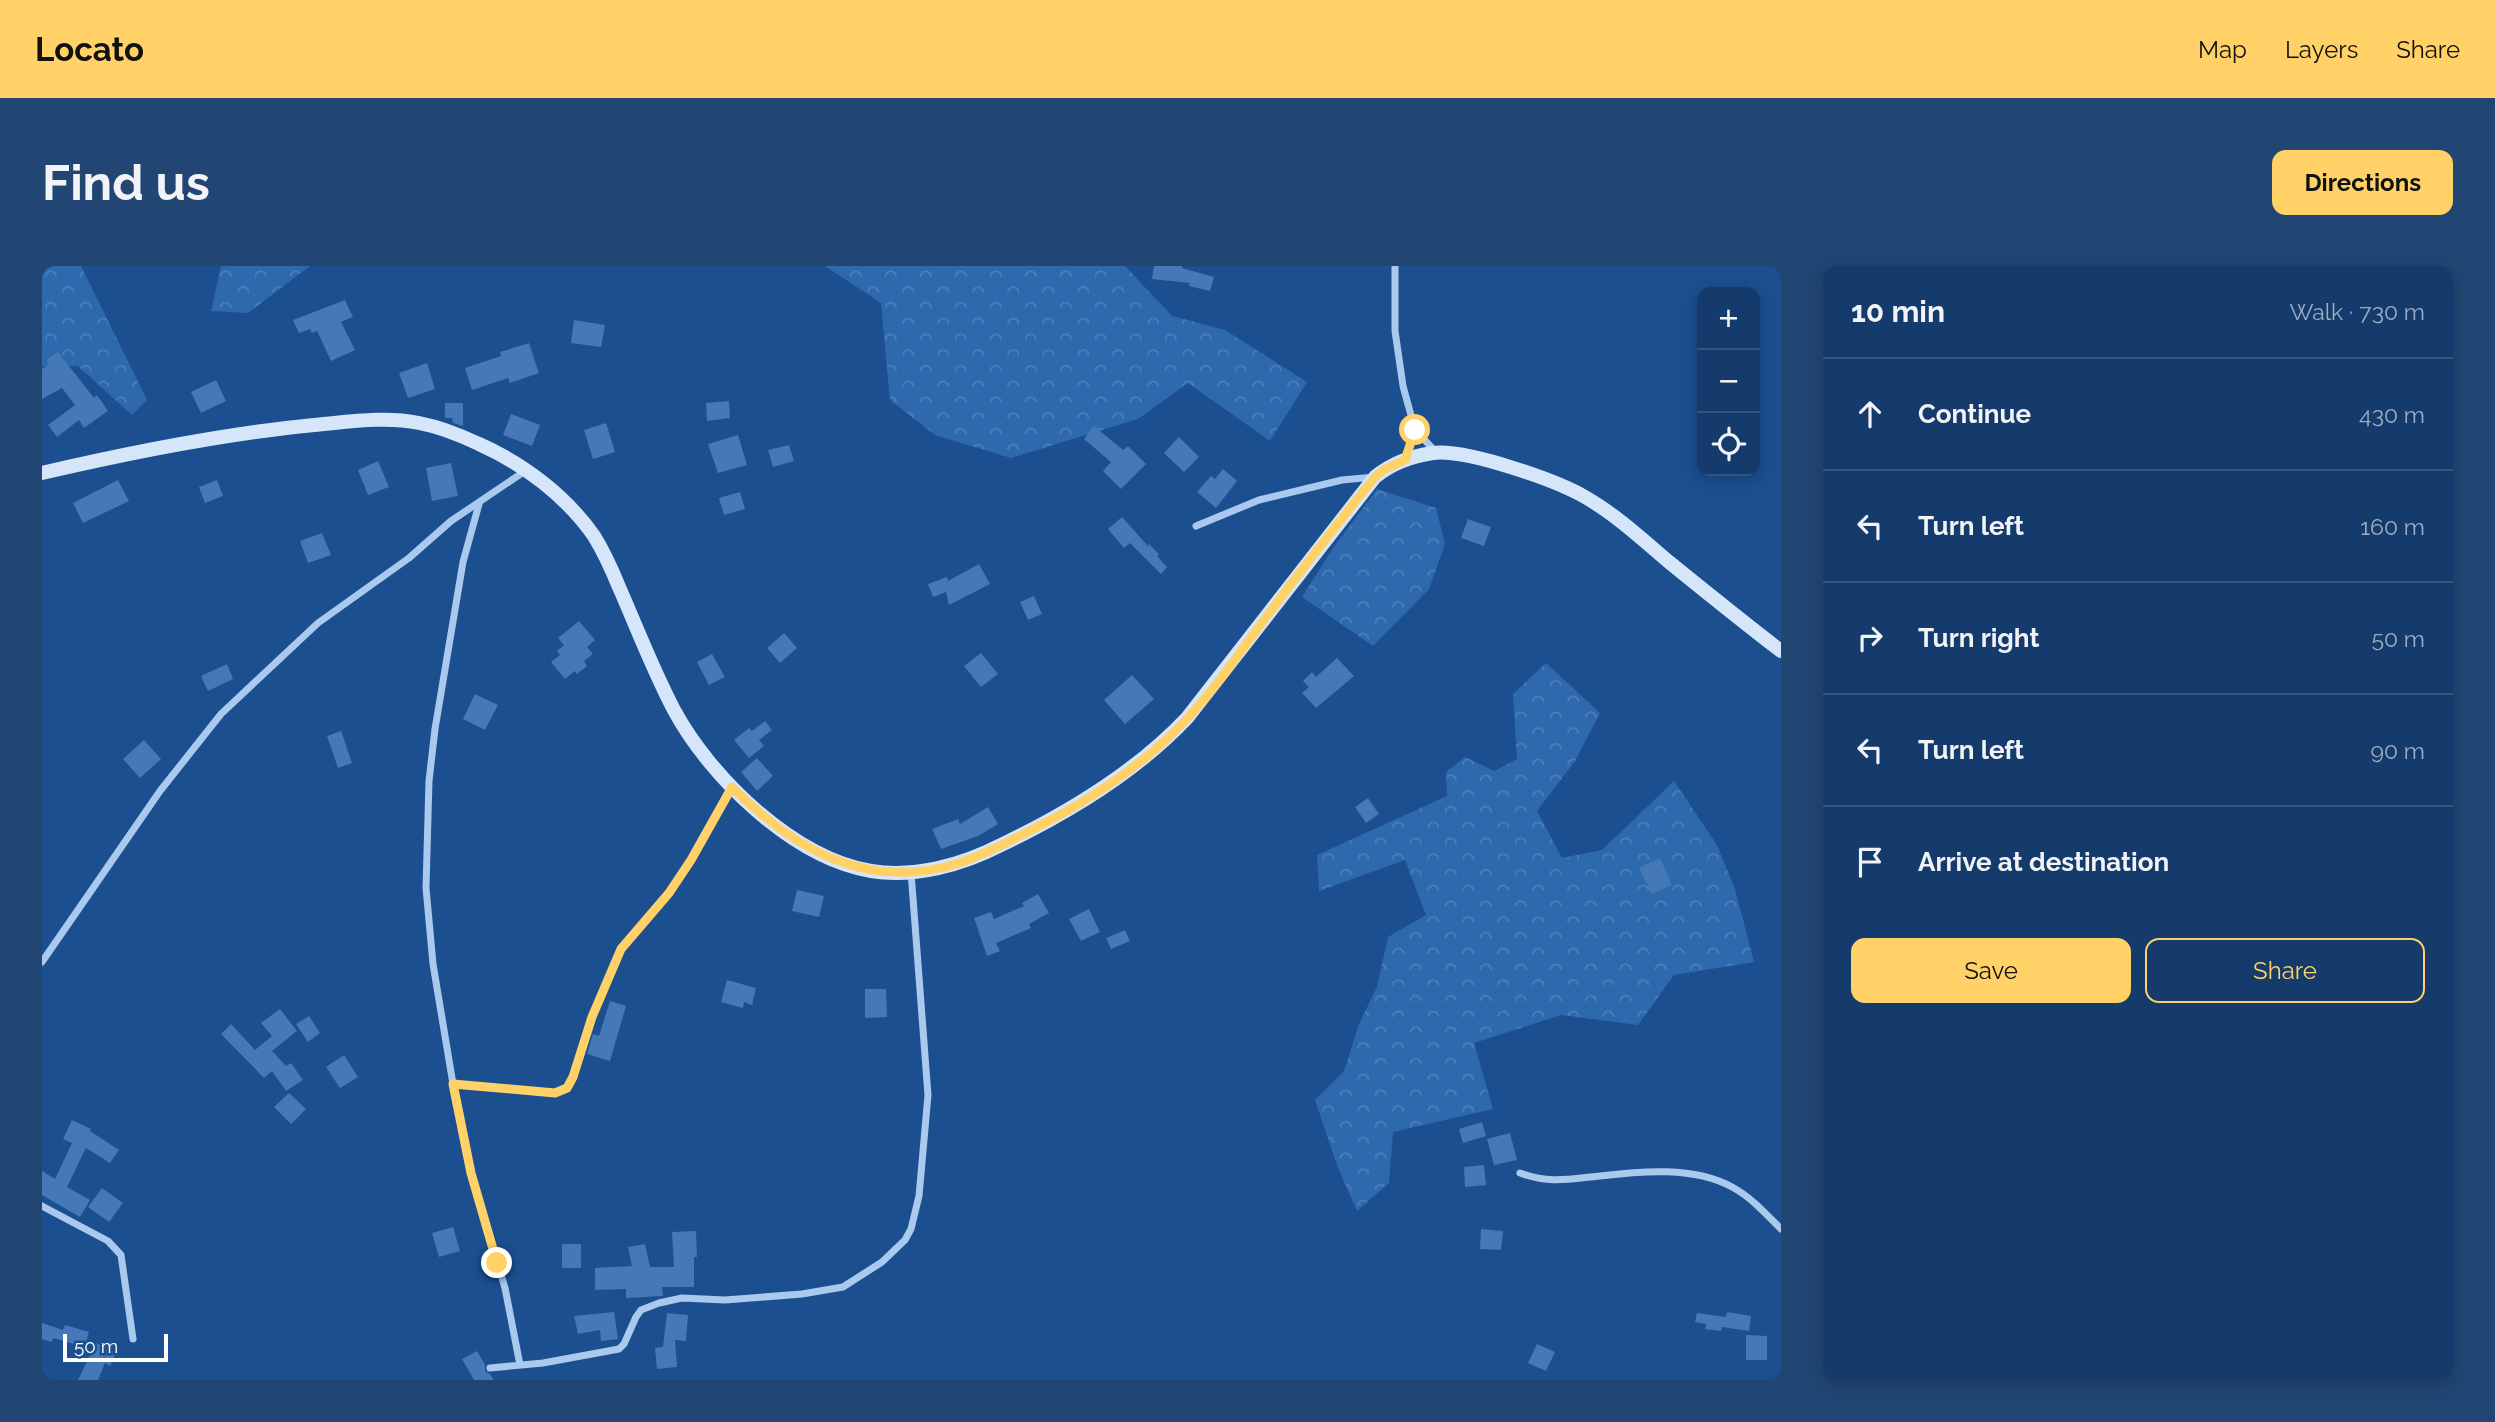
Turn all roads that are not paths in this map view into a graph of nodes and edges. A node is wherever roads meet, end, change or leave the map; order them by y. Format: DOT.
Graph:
graph roads {
  1 [pos="1395,266"];
  2 [pos="1415,430"];
  3 [pos="1436,453"];
  4 [pos="1405,460"];
  5 [pos="526,471"];
  6 [pos="42,473"];
  7 [pos="1375,477"];
  8 [pos="478,504"];
  9 [pos="1196,526"];
  10 [pos="1781,651"];
  11 [pos="732,787"];
  12 [pos="911,872"];
  13 [pos="42,962"];
  14 [pos="453,1084"];
  15 [pos="1520,1173"];
  16 [pos="42,1206"];
  17 [pos="1781,1229"];
  18 [pos="133,1339"];
  19 [pos="520,1365"];
  20 [pos="490,1368"];
  1 -- 2 [label="street"];
  2 -- 3 [label="street"];
  2 -- 4 [label="street"];
  3 -- 4 [label="street"];
  3 -- 10 [label="street"];
  4 -- 7 [label="street"];
  5 -- 6 [label="street"];
  5 -- 8 [label="street"];
  5 -- 11 [label="street"];
  7 -- 9 [label="street"];
  7 -- 12 [label="street"];
  8 -- 13 [label="street"];
  8 -- 14 [label="street"];
  11 -- 12 [label="street"];
  11 -- 14 [label="street"];
  12 -- 19 [label="street"];
  14 -- 19 [label="street"];
  15 -- 17 [label="street"];
  16 -- 18 [label="street"];
  19 -- 20 [label="street"];
}
